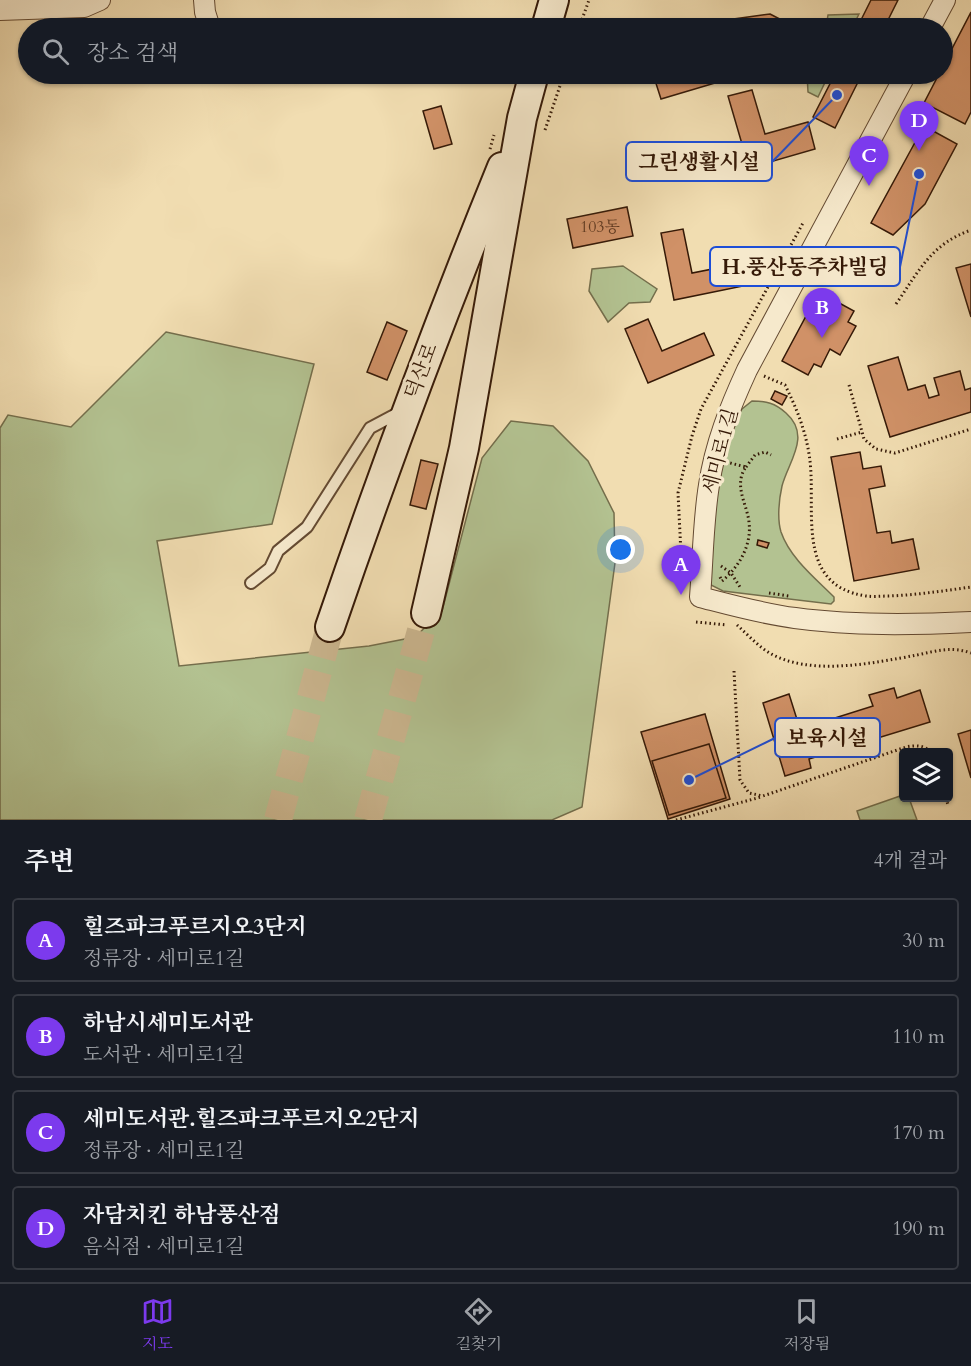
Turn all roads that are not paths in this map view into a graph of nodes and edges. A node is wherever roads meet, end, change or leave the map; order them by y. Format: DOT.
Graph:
graph roads {
  1 [pos="100,0"];
  2 [pos="204,0"];
  3 [pos="554,0"];
  4 [pos="945,0"];
  5 [pos="0,10"];
  6 [pos="207,18"];
  7 [pos="549,18"];
  8 [pos="935,18"];
  9 [pos="531,84"];
  10 [pos="901,84"];
  11 [pos="522,118"];
  12 [pos="407,408"];
  13 [pos="251,583"];
  14 [pos="426,613"];
  15 [pos="971,622"];
  16 [pos="330,627"];
  1 -- 5 [label="street"];
  2 -- 6 [label="street"];
  3 -- 7 [label="main road"];
  4 -- 8 [label="street"];
  9 -- 11 [label="main road, 덕산로"];
  10 -- 15 [label="street, 세미로1길"];
  11 -- 12 [label="main road, 덕산로"];
  11 -- 14 [label="main road, 덕산로"];
  12 -- 13 [label="lane"];
  12 -- 16 [label="main road, 덕산로"];
}
